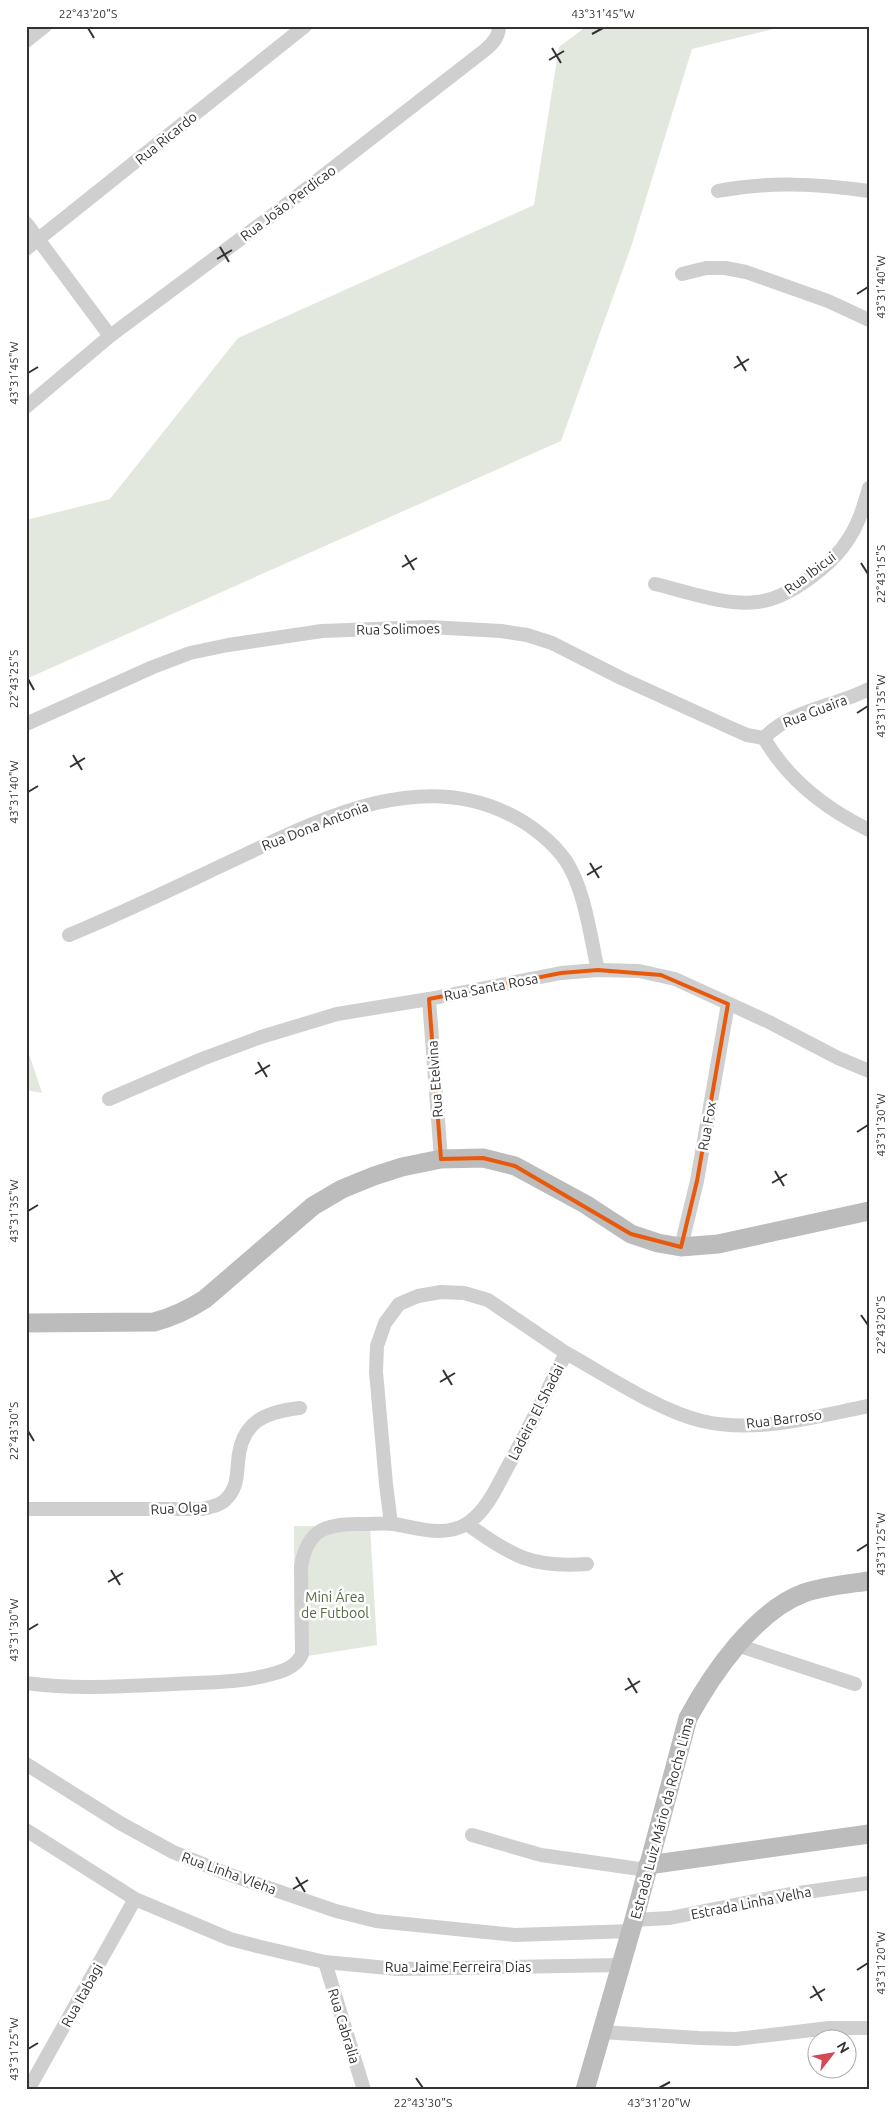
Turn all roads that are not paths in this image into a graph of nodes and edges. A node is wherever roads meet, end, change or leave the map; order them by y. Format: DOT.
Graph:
graph roads {
  1 [pos="44,26"];
  2 [pos="306,26"];
  3 [pos="499,30"];
  4 [pos="26,41"];
  5 [pos="718,191"];
  6 [pos="869,191"];
  7 [pos="26,223"];
  8 [pos="38,240"];
  9 [pos="26,249"];
  10 [pos="682,274"];
  11 [pos="869,320"];
  12 [pos="110,336"];
  13 [pos="26,407"];
  14 [pos="869,488"];
  15 [pos="655,584"];
  16 [pos="869,689"];
  17 [pos="26,724"];
  18 [pos="764,738"];
  19 [pos="869,830"];
  20 [pos="69,935"];
  21 [pos="598,970"];
  22 [pos="429,999"];
  23 [pos="728,1004"];
  24 [pos="869,1071"];
  25 [pos="109,1099"];
  26 [pos="441,1159"];
  27 [pos="869,1211"];
  28 [pos="680,1247"];
  29 [pos="26,1323"];
  30 [pos="566,1353"];
  31 [pos="869,1406"];
  32 [pos="300,1408"];
  33 [pos="26,1509"];
  34 [pos="392,1524"];
  35 [pos="467,1524"];
  36 [pos="588,1564"];
  37 [pos="869,1581"];
  38 [pos="737,1644"];
  39 [pos="26,1683"];
  40 [pos="855,1684"];
  41 [pos="26,1764"];
  42 [pos="26,1830"];
  43 [pos="869,1834"];
  44 [pos="472,1835"];
  45 [pos="648,1868"];
  46 [pos="869,1882"];
  47 [pos="135,1900"];
  48 [pos="632,1926"];
  49 [pos="325,1962"];
  50 [pos="620,1965"];
  51 [pos="869,2028"];
  52 [pos="601,2032"];
  53 [pos="28,2090"];
  54 [pos="364,2090"];
  55 [pos="585,2090"];
  1 -- 4 [label="street"];
  2 -- 8 [label="street, Rua Ricardo"];
  3 -- 12 [label="street, Rua João Perdicao"];
  5 -- 6 [label="street"];
  7 -- 8 [label="street"];
  8 -- 9 [label="street, Rua Ricardo"];
  8 -- 12 [label="street"];
  10 -- 11 [label="street"];
  12 -- 13 [label="street, Rua João Perdicao"];
  14 -- 15 [label="street, Rua Ibicui"];
  16 -- 18 [label="street, Rua Guaira"];
  17 -- 18 [label="street, Rua Solimoes"];
  18 -- 19 [label="street"];
  20 -- 21 [label="street, Rua Dona Antonia"];
  21 -- 22 [label="street, Rua Santa Rosa"];
  21 -- 23 [label="street, Rua Santa Rosa"];
  22 -- 25 [label="street, Rua Santa Rosa"];
  22 -- 26 [label="street, Rua Etelvina"];
  23 -- 24 [label="street, Rua Santa Rosa"];
  23 -- 28 [label="street, Rua Fox"];
  26 -- 28 [label="main road"];
  26 -- 29 [label="main road"];
  27 -- 28 [label="main road"];
  30 -- 31 [label="street, Rua Barroso"];
  30 -- 34 [label="street, Ladeira El Shadai"];
  30 -- 35 [label="street, Ladeira El Shadai"];
  32 -- 33 [label="street, Rua Olga"];
  34 -- 35 [label="street"];
  34 -- 39 [label="street"];
  35 -- 36 [label="street"];
  37 -- 38 [label="main road, Estrada Luiz Mário da Rocha Lima"];
  38 -- 40 [label="street"];
  38 -- 45 [label="main road, Estrada Luiz Mário da Rocha Lima"];
  41 -- 48 [label="street, Rua Linha Vleha"];
  42 -- 47 [label="street, Rua Jaime Ferreira Dias"];
  43 -- 45 [label="main road"];
  44 -- 45 [label="street"];
  45 -- 48 [label="main road, Estrada Luiz Mário da Rocha Lima"];
  46 -- 48 [label="street, Estrada Linha Velha"];
  47 -- 49 [label="street, Rua Jaime Ferreira Dias"];
  47 -- 53 [label="street, Rua Itabagi"];
  48 -- 50 [label="main road, Estrada Luiz Mário da Rocha Lima"];
  49 -- 50 [label="street, Rua Jaime Ferreira Dias"];
  49 -- 54 [label="street, Rua Cabralia"];
  50 -- 52 [label="main road, Estrada Luiz Mário da Rocha Lima"];
  51 -- 52 [label="street"];
  52 -- 55 [label="main road, Estrada Luiz Mário da Rocha Lima"];
}
